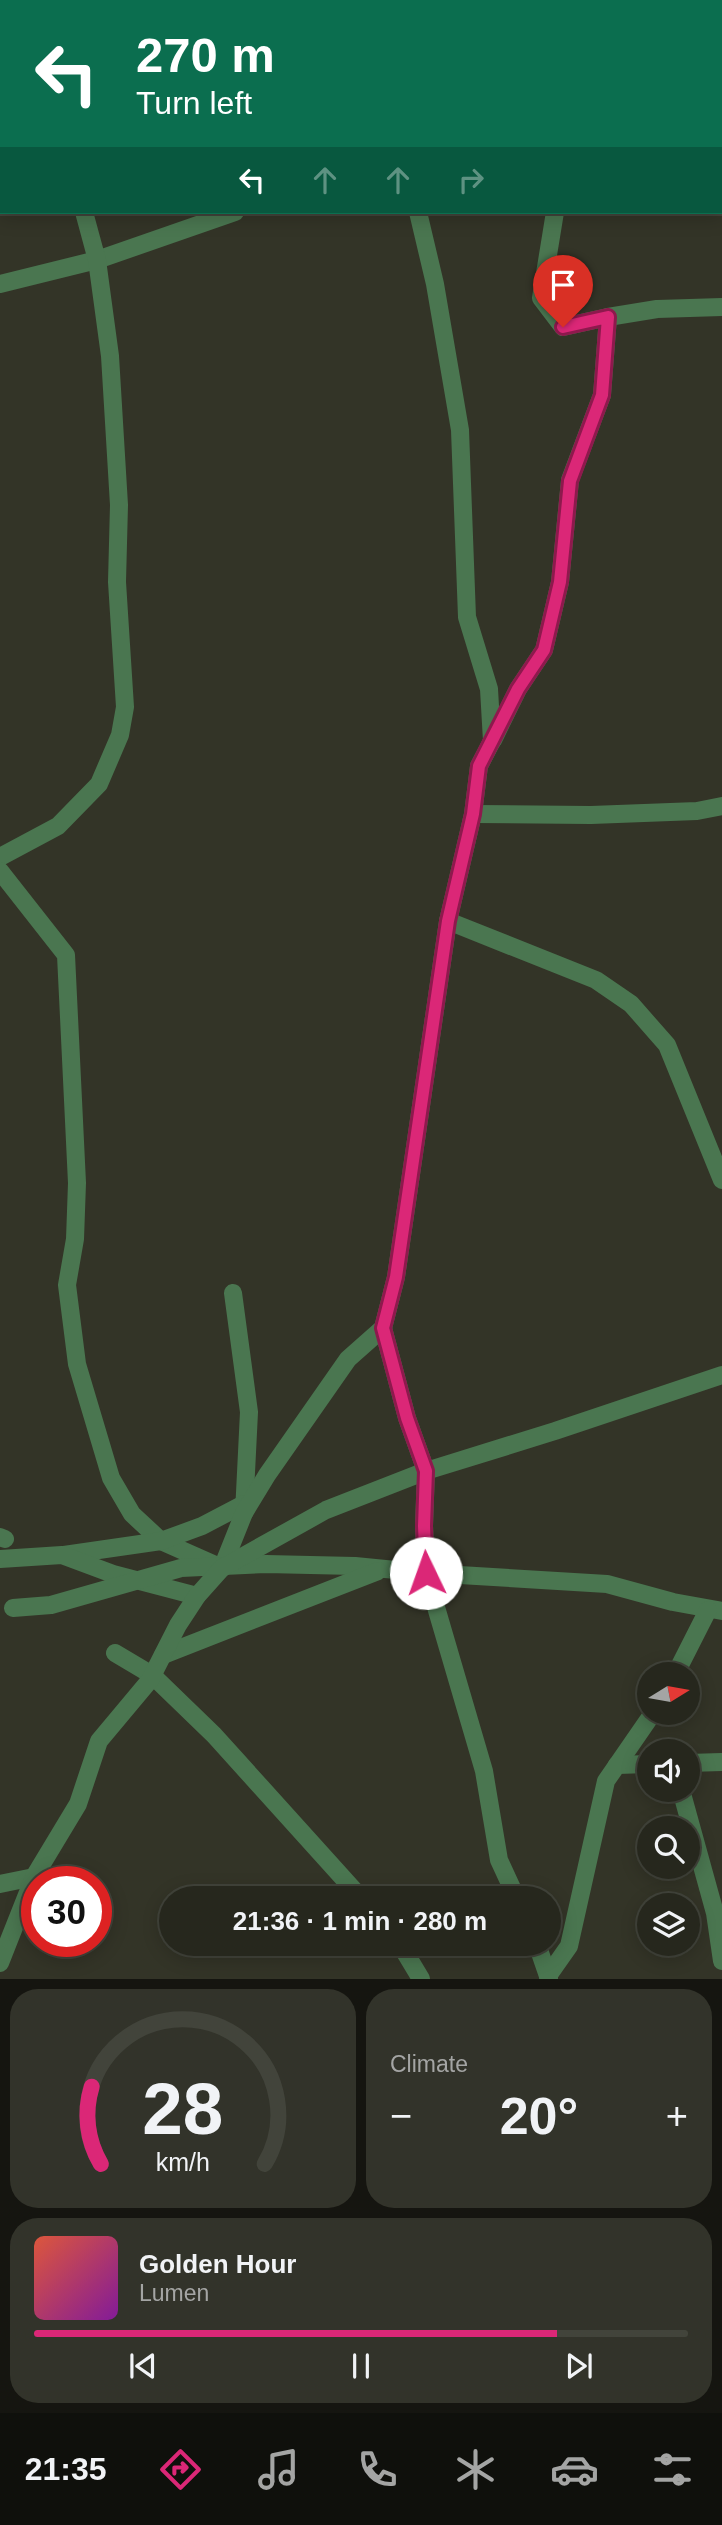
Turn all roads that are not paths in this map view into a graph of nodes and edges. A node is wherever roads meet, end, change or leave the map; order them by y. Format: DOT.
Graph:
graph roads {
  1 [pos="86,214"];
  2 [pos="229,214"];
  3 [pos="418,214"];
  4 [pos="555,214"];
  5 [pos="97,260"];
  6 [pos="0,284"];
  7 [pos="722,307"];
  8 [pos="608,317"];
  9 [pos="492,741"];
  10 [pos="722,806"];
  11 [pos="473,814"];
  12 [pos="0,857"];
  13 [pos="0,871"];
  14 [pos="448,921"];
  15 [pos="722,1180"];
  16 [pos="233,1293"];
  17 [pos="383,1328"];
  18 [pos="722,1375"];
  19 [pos="426,1471"];
  20 [pos="244,1508"];
  21 [pos="161,1541"];
  22 [pos="62,1555"];
  23 [pos="0,1559"];
  24 [pos="222,1567"];
  25 [pos="384,1569"];
  26 [pos="426,1573"];
  27 [pos="140,1581"];
  28 [pos="197,1596"];
  29 [pos="13,1608"];
  30 [pos="715,1610"];
  31 [pos="115,1653"];
  32 [pos="163,1655"];
  33 [pos="683,1662"];
  34 [pos="152,1675"];
  35 [pos="644,1726"];
  36 [pos="722,1762"];
  37 [pos="700,1763"];
  38 [pos="637,1764"];
  39 [pos="617,1765"];
  40 [pos="684,1802"];
  41 [pos="41,1866"];
  42 [pos="21,1880"];
  43 [pos="0,1884"];
  44 [pos="350,1886"];
  45 [pos="511,1886"];
  46 [pos="21,1910"];
  47 [pos="407,1956"];
  48 [pos="541,1956"];
  49 [pos="722,1961"];
  50 [pos="0,1963"];
  51 [pos="548,1978"];
  52 [pos="421,1979"];
  1 -- 5 [label="street"];
  2 -- 5 [label="street"];
  3 -- 9 [label="street"];
  4 -- 8 [label="street"];
  5 -- 6 [label="street"];
  5 -- 12 [label="street"];
  7 -- 8 [label="street"];
  8 -- 9 [label="street"];
  9 -- 11 [label="street"];
  10 -- 11 [label="street"];
  11 -- 14 [label="street"];
  13 -- 21 [label="street"];
  14 -- 15 [label="street"];
  14 -- 17 [label="street"];
  16 -- 20 [label="street"];
  17 -- 19 [label="street"];
  17 -- 20 [label="street"];
  18 -- 19 [label="street"];
  19 -- 24 [label="street"];
  19 -- 26 [label="street"];
  20 -- 21 [label="street"];
  20 -- 24 [label="street"];
  21 -- 22 [label="street"];
  21 -- 24 [label="street"];
  22 -- 23 [label="street"];
  22 -- 27 [label="street"];
  24 -- 25 [label="street"];
  24 -- 27 [label="street"];
  24 -- 28 [label="street"];
  25 -- 26 [label="street"];
  25 -- 32 [label="street"];
  26 -- 30 [label="street"];
  26 -- 45 [label="street"];
  27 -- 28 [label="street"];
  27 -- 29 [label="street"];
  28 -- 32 [label="street"];
  30 -- 33 [label="street"];
  31 -- 34 [label="street"];
  32 -- 34 [label="street"];
  34 -- 41 [label="street"];
  34 -- 44 [label="street"];
  35 -- 39 [label="street"];
  36 -- 37 [label="street"];
  38 -- 39 [label="street"];
  39 -- 51 [label="street"];
  40 -- 49 [label="street"];
  42 -- 43 [label="street"];
  46 -- 50 [label="street"];
  47 -- 52 [label="street"];
  48 -- 51 [label="street"];
}
